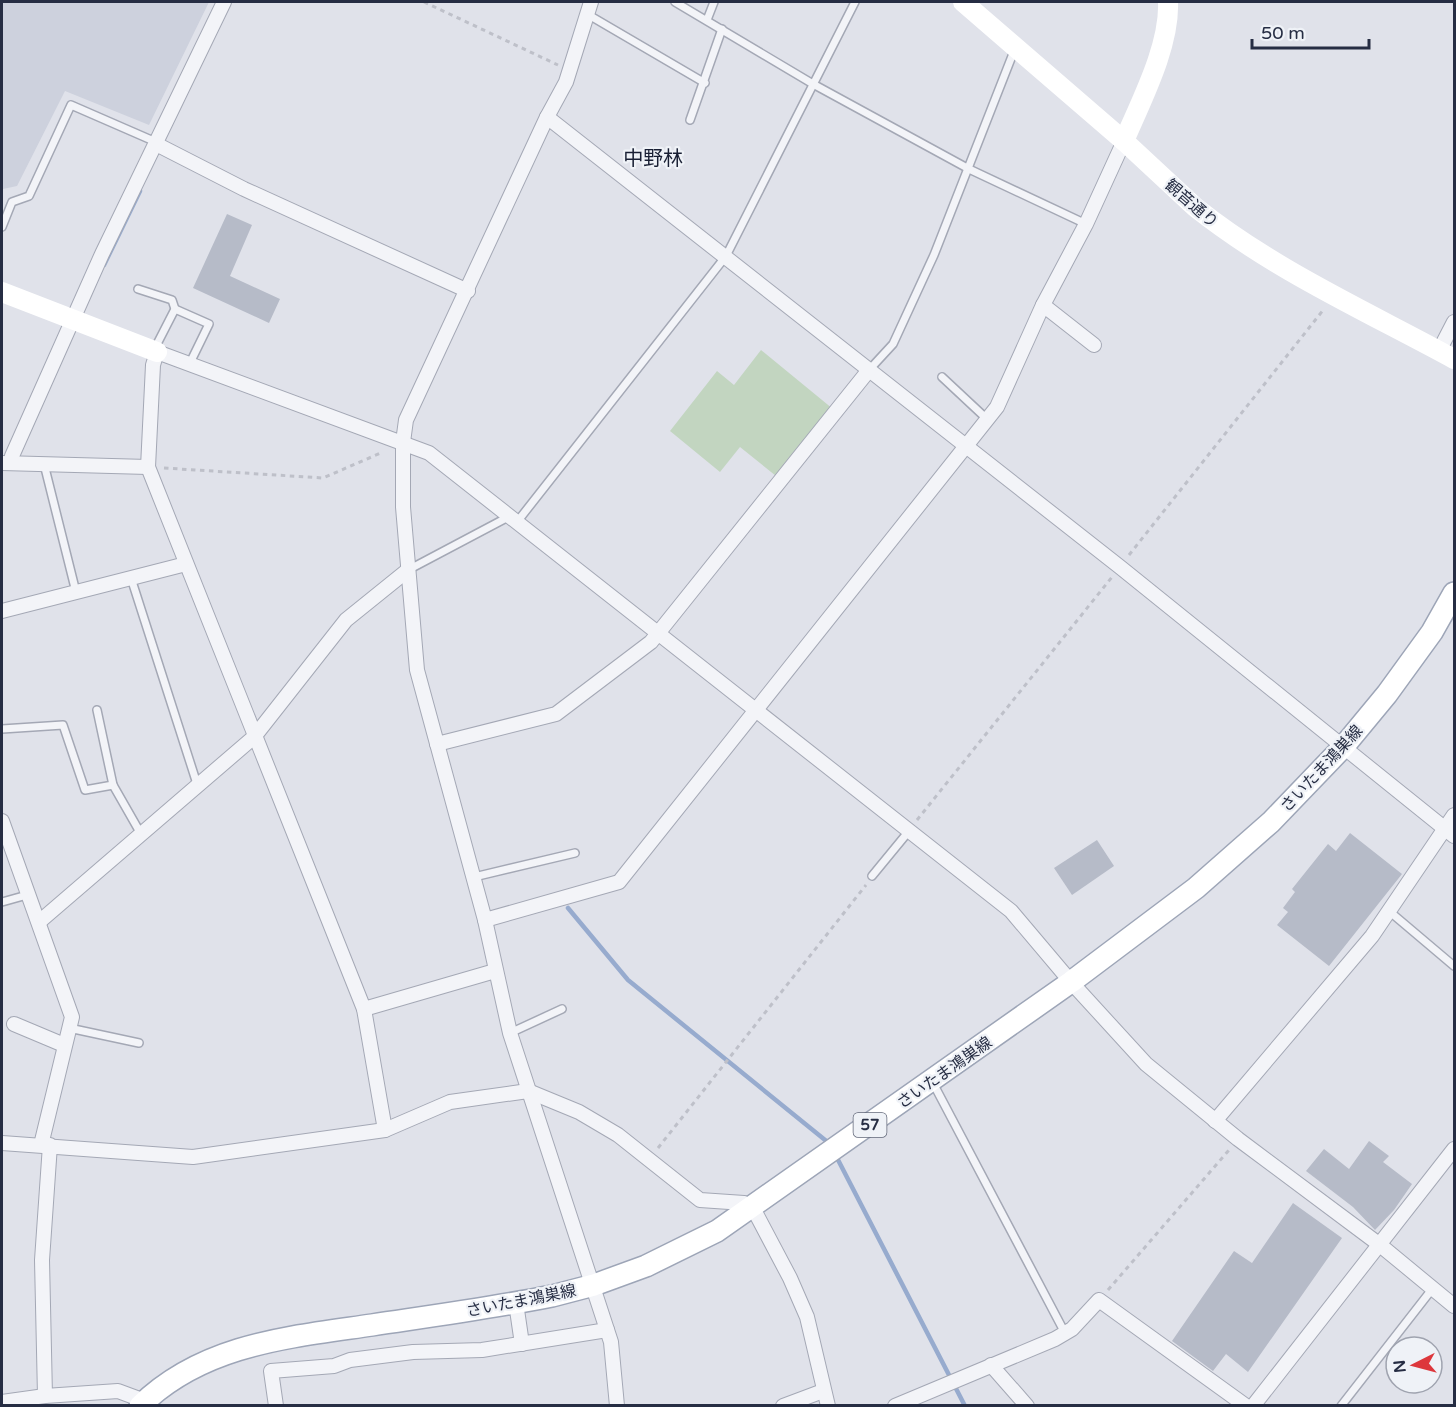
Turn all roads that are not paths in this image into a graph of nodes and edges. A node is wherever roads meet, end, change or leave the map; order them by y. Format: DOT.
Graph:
graph roads {
  1 [pos="224,2"];
  2 [pos="675,2"];
  3 [pos="714,2"];
  4 [pos="855,2"];
  5 [pos="963,2"];
  6 [pos="1168,2"];
  7 [pos="589,8"];
  8 [pos="707,20"];
  9 [pos="722,28"];
  10 [pos="1016,45"];
  11 [pos="705,83"];
  12 [pos="813,84"];
  13 [pos="547,117"];
  14 [pos="690,120"];
  15 [pos="1124,141"];
  16 [pos="156,143"];
  17 [pos="969,169"];
  18 [pos="1086,224"];
  19 [pos="2,227"];
  20 [pos="726,256"];
  21 [pos="138,289"];
  22 [pos="468,291"];
  23 [pos="2,292"];
  24 [pos="1043,305"];
  25 [pos="175,309"];
  26 [pos="72,321"];
  27 [pos="1455,322"];
  28 [pos="1094,345"];
  29 [pos="155,351"];
  30 [pos="1447,355"];
  31 [pos="189,365"];
  32 [pos="869,370"];
  33 [pos="942,377"];
  34 [pos="988,420"];
  35 [pos="397,440"];
  36 [pos="968,448"];
  37 [pos="6,463"];
  38 [pos="44,464"];
  39 [pos="148,467"];
  40 [pos="513,519"];
  41 [pos="186,564"];
  42 [pos="408,570"];
  43 [pos="131,578"];
  44 [pos="76,592"];
  45 [pos="1455,593"];
  46 [pos="2,611"];
  47 [pos="658,633"];
  48 [pos="97,710"];
  49 [pos="756,711"];
  50 [pos="2,729"];
  51 [pos="254,737"];
  52 [pos="437,744"];
  53 [pos="1344,746"];
  54 [pos="113,785"];
  55 [pos="198,787"];
  56 [pos="1455,815"];
  57 [pos="2,820"];
  58 [pos="909,831"];
  59 [pos="1449,832"];
  60 [pos="141,834"];
  61 [pos="575,853"];
  62 [pos="872,876"];
  63 [pos="474,877"];
  64 [pos="27,895"];
  65 [pos="2,902"];
  66 [pos="1389,911"];
  67 [pos="485,921"];
  68 [pos="39,922"];
  69 [pos="1455,966"];
  70 [pos="495,971"];
  71 [pos="1071,982"];
  72 [pos="364,1009"];
  73 [pos="562,1009"];
  74 [pos="14,1024"];
  75 [pos="68,1028"];
  76 [pos="510,1033"];
  77 [pos="139,1043"];
  78 [pos="64,1045"];
  79 [pos="932,1081"];
  80 [pos="528,1091"];
  81 [pos="1215,1121"];
  82 [pos="385,1130"];
  83 [pos="2,1143"];
  84 [pos="46,1145"];
  85 [pos="1455,1149"];
  86 [pos="753,1208"];
  87 [pos="1380,1245"];
  88 [pos="594,1286"];
  89 [pos="1433,1288"];
  90 [pos="516,1303"];
  91 [pos="1455,1306"];
  92 [pos="607,1330"];
  93 [pos="1065,1333"];
  94 [pos="522,1344"];
  95 [pos="992,1365"];
  96 [pos="823,1391"];
  97 [pos="45,1396"];
  98 [pos="2,1402"];
  99 [pos="143,1403"];
  100 [pos="276,1406"];
  101 [pos="617,1406"];
  102 [pos="783,1406"];
  103 [pos="828,1406"];
  104 [pos="895,1406"];
  105 [pos="1027,1406"];
  106 [pos="1246,1406"];
  107 [pos="1253,1406"];
  108 [pos="1341,1406"];
  1 -- 16 [label="street"];
  2 -- 8 [label="lane"];
  3 -- 8 [label="lane"];
  4 -- 12 [label="lane"];
  5 -- 10 [label="street, 観音通り"];
  6 -- 15 [label="street"];
  7 -- 11 [label="lane"];
  7 -- 13 [label="street"];
  8 -- 9 [label="lane"];
  9 -- 11 [label="lane"];
  9 -- 12 [label="lane"];
  10 -- 15 [label="street, 観音通り"];
  10 -- 17 [label="lane"];
  11 -- 14 [label="lane"];
  12 -- 17 [label="lane"];
  12 -- 20 [label="lane"];
  13 -- 20 [label="street"];
  13 -- 22 [label="street"];
  15 -- 18 [label="street"];
  15 -- 30 [label="street, 観音通り"];
  16 -- 19 [label="lane"];
  16 -- 22 [label="street"];
  16 -- 26 [label="street"];
  17 -- 18 [label="lane"];
  17 -- 32 [label="lane"];
  18 -- 24 [label="street"];
  20 -- 32 [label="street"];
  20 -- 40 [label="lane"];
  21 -- 25 [label="lane"];
  22 -- 35 [label="street"];
  23 -- 26 [label="street"];
  24 -- 28 [label="street"];
  24 -- 34 [label="street"];
  25 -- 29 [label="lane"];
  25 -- 31 [label="lane"];
  26 -- 29 [label="street"];
  26 -- 37 [label="street"];
  27 -- 30 [label="street"];
  29 -- 31 [label="street"];
  29 -- 39 [label="street"];
  31 -- 35 [label="street"];
  32 -- 36 [label="street"];
  32 -- 47 [label="street"];
  33 -- 34 [label="lane"];
  34 -- 36 [label="street"];
  35 -- 40 [label="street"];
  35 -- 42 [label="street"];
  36 -- 49 [label="street"];
  36 -- 53 [label="street"];
  37 -- 38 [label="street"];
  38 -- 39 [label="street"];
  38 -- 44 [label="lane"];
  39 -- 41 [label="street"];
  40 -- 42 [label="lane"];
  40 -- 47 [label="street"];
  41 -- 43 [label="street"];
  41 -- 51 [label="street"];
  42 -- 51 [label="street"];
  42 -- 52 [label="street"];
  43 -- 44 [label="street"];
  43 -- 55 [label="lane"];
  44 -- 46 [label="street"];
  45 -- 53 [label="main road, さいたま鴻巣線 / 57"];
  47 -- 49 [label="street"];
  47 -- 52 [label="street"];
  48 -- 54 [label="lane"];
  49 -- 58 [label="street"];
  49 -- 67 [label="street"];
  50 -- 54 [label="lane"];
  51 -- 55 [label="street"];
  51 -- 72 [label="street"];
  52 -- 63 [label="street"];
  53 -- 59 [label="street"];
  53 -- 71 [label="main road, さいたま鴻巣線 / 57"];
  54 -- 60 [label="lane"];
  55 -- 60 [label="street"];
  56 -- 59 [label="street"];
  57 -- 64 [label="street"];
  58 -- 62 [label="lane"];
  58 -- 71 [label="street"];
  59 -- 66 [label="street"];
  60 -- 68 [label="street"];
  61 -- 63 [label="lane"];
  63 -- 67 [label="street"];
  64 -- 65 [label="lane"];
  64 -- 68 [label="street"];
  66 -- 69 [label="lane"];
  66 -- 81 [label="street"];
  67 -- 70 [label="street"];
  68 -- 75 [label="street"];
  70 -- 72 [label="street"];
  70 -- 76 [label="street"];
  71 -- 79 [label="main road, さいたま鴻巣線 / 57"];
  71 -- 81 [label="street"];
  72 -- 82 [label="street"];
  73 -- 76 [label="lane"];
  74 -- 78 [label="street"];
  75 -- 77 [label="lane"];
  75 -- 78 [label="street"];
  76 -- 80 [label="street"];
  78 -- 84 [label="street"];
  79 -- 86 [label="main road, さいたま鴻巣線 / 57"];
  79 -- 93 [label="lane"];
  80 -- 82 [label="street"];
  80 -- 86 [label="street"];
  80 -- 88 [label="street"];
  81 -- 87 [label="street"];
  82 -- 84 [label="street"];
  83 -- 84 [label="street"];
  84 -- 97 [label="street"];
  85 -- 87 [label="street"];
  86 -- 88 [label="main road, さいたま鴻巣線 / 57"];
  86 -- 96 [label="street"];
  87 -- 89 [label="street"];
  87 -- 107 [label="street"];
  88 -- 90 [label="main road, さいたま鴻巣線 / 57"];
  88 -- 92 [label="street"];
  89 -- 91 [label="street"];
  89 -- 108 [label="lane"];
  90 -- 94 [label="street"];
  90 -- 99 [label="main road, さいたま鴻巣線 / 57"];
  92 -- 94 [label="street"];
  92 -- 101 [label="street"];
  93 -- 95 [label="street"];
  93 -- 106 [label="street"];
  94 -- 100 [label="street"];
  95 -- 104 [label="street"];
  95 -- 105 [label="street"];
  96 -- 102 [label="street"];
  96 -- 103 [label="street"];
  97 -- 98 [label="street"];
  97 -- 99 [label="street"];
}
